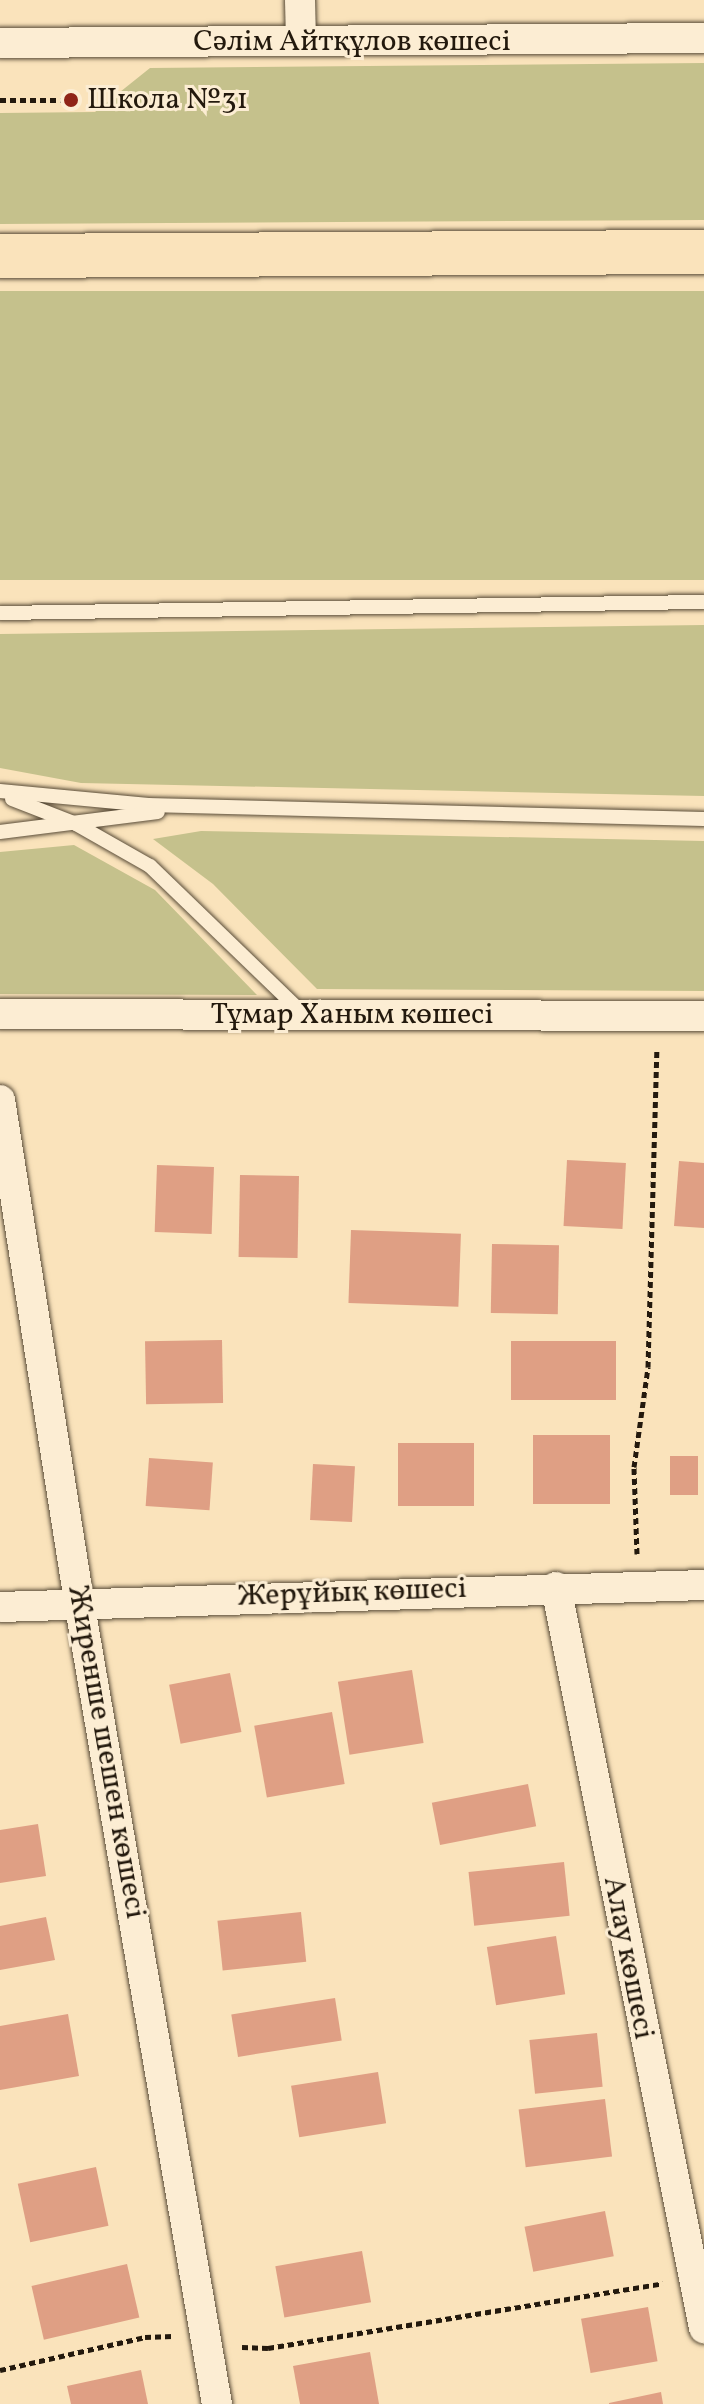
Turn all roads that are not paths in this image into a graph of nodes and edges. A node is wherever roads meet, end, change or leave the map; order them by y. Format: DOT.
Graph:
graph roads {
  1 [pos="300,0"];
  2 [pos="704,38"];
  3 [pos="301,41"];
  4 [pos="0,43"];
  5 [pos="704,252"];
  6 [pos="0,256"];
  7 [pos="704,602"];
  8 [pos="0,613"];
  9 [pos="0,793"];
  10 [pos="195,806"];
  11 [pos="704,819"];
  12 [pos="76,824"];
  13 [pos="0,832"];
  14 [pos="0,1014"];
  15 [pos="304,1015"];
  16 [pos="704,1016"];
  17 [pos="0,1100"];
  18 [pos="704,1585"];
  19 [pos="556,1587"];
  20 [pos="79,1601"];
  21 [pos="0,1607"];
  22 [pos="704,2328"];
  23 [pos="217,2404"];
  1 -- 3 [label="street"];
  2 -- 3 [label="street, Сәлім Айтқұлов көшесі"];
  3 -- 4 [label="street, Сәлім Айтқұлов көшесі"];
  5 -- 6 [label="highway"];
  7 -- 8 [label="lane"];
  9 -- 10 [label="lane"];
  9 -- 12 [label="lane"];
  10 -- 11 [label="lane"];
  10 -- 12 [label="lane"];
  12 -- 13 [label="lane"];
  12 -- 15 [label="lane"];
  14 -- 15 [label="street, Тұмар Ханым көшесі"];
  15 -- 16 [label="street, Тұмар Ханым көшесі"];
  17 -- 20 [label="street, Жиренше шешен көшесі"];
  18 -- 19 [label="street, Жерұйық көшесі"];
  19 -- 20 [label="street, Жерұйық көшесі"];
  19 -- 22 [label="street, Алау көшесі"];
  20 -- 21 [label="street, Жерұйық көшесі"];
  20 -- 23 [label="street, Жиренше шешен көшесі"];
}
